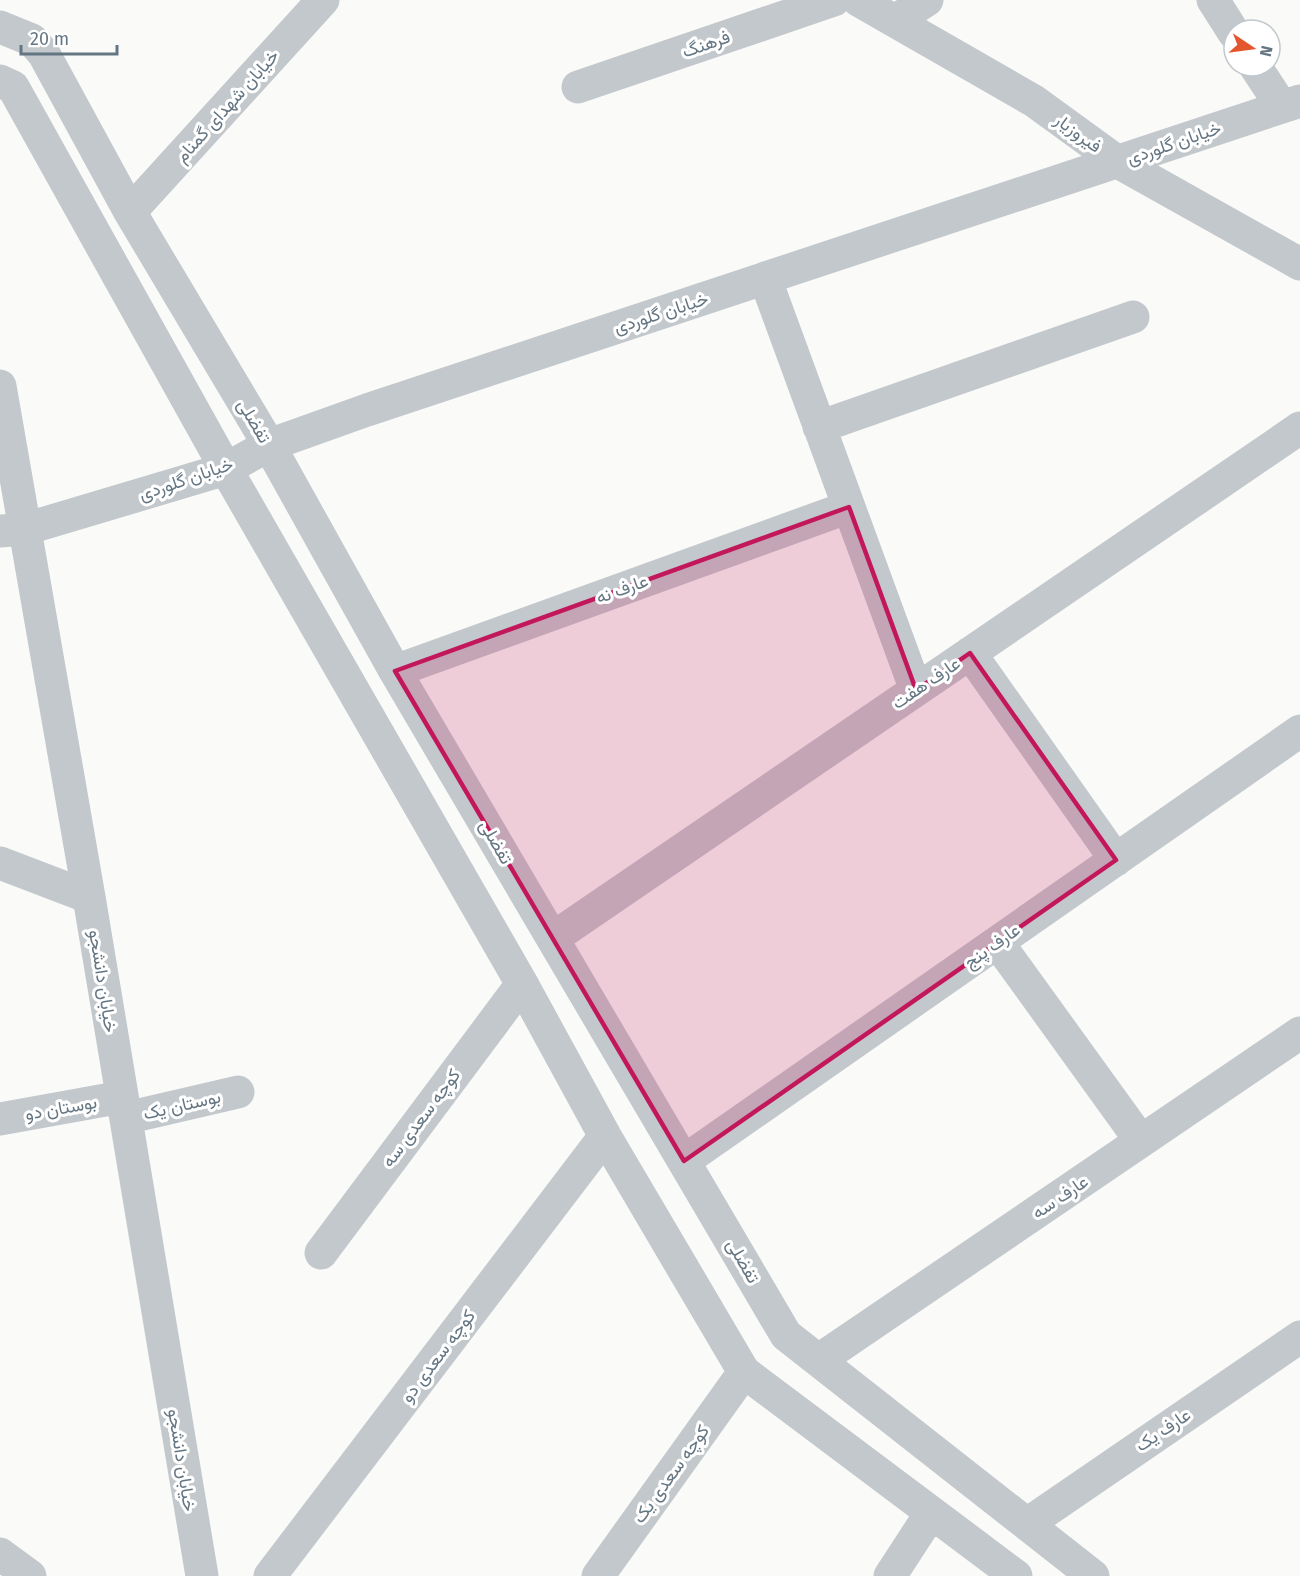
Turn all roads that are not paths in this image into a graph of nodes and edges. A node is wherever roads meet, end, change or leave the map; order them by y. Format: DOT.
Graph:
graph roads {
  1 [pos="323,0"];
  2 [pos="834,0"];
  3 [pos="858,0"];
  4 [pos="927,0"];
  5 [pos="1213,0"];
  6 [pos="1224,18"];
  7 [pos="895,21"];
  8 [pos="0,27"];
  9 [pos="1267,78"];
  10 [pos="0,81"];
  11 [pos="578,87"];
  12 [pos="1291,104"];
  13 [pos="1118,162"];
  14 [pos="130,212"];
  15 [pos="1300,264"];
  16 [pos="765,278"];
  17 [pos="1133,317"];
  18 [pos="0,386"];
  19 [pos="819,427"];
  20 [pos="1300,428"];
  21 [pos="269,445"];
  22 [pos="226,469"];
  23 [pos="849,507"];
  24 [pos="13,530"];
  25 [pos="970,653"];
  26 [pos="395,670"];
  27 [pos="916,690"];
  28 [pos="1300,731"];
  29 [pos="1116,860"];
  30 [pos="0,863"];
  31 [pos="89,897"];
  32 [pos="553,938"];
  33 [pos="998,943"];
  34 [pos="522,984"];
  35 [pos="1300,1033"];
  36 [pos="238,1092"];
  37 [pos="124,1108"];
  38 [pos="0,1119"];
  39 [pos="605,1136"];
  40 [pos="1141,1141"];
  41 [pos="684,1161"];
  42 [pos="321,1253"];
  43 [pos="1300,1336"];
  44 [pos="819,1360"];
  45 [pos="744,1372"];
  46 [pos="931,1513"];
  47 [pos="1027,1524"];
  48 [pos="0,1554"];
  49 [pos="30,1576"];
  50 [pos="201,1576"];
  51 [pos="270,1576"];
  52 [pos="598,1576"];
  53 [pos="890,1576"];
  54 [pos="1016,1576"];
  55 [pos="1093,1576"];
  1 -- 14 [label="street, خیابان شهدای گمنام"];
  2 -- 11 [label="street, فرهنگ"];
  3 -- 7 [label="street, فیروزیار"];
  4 -- 7 [label="street"];
  5 -- 6 [label="street"];
  7 -- 13 [label="street, فیروزیار"];
  8 -- 14 [label="street, تفضلی"];
  9 -- 12 [label="street"];
  10 -- 22 [label="street"];
  12 -- 13 [label="street, خیابان گلوردی"];
  13 -- 15 [label="street, فیروزیار"];
  13 -- 16 [label="street, خیابان گلوردی"];
  14 -- 21 [label="street, تفضلی"];
  16 -- 19 [label="street"];
  16 -- 21 [label="street, خیابان گلوردی"];
  17 -- 19 [label="street"];
  18 -- 24 [label="street, خیابان دانشجو"];
  19 -- 23 [label="street"];
  20 -- 25 [label="street, عارف هفت"];
  21 -- 22 [label="street, خیابان گلوردی"];
  21 -- 26 [label="street, تفضلی"];
  22 -- 24 [label="street, خیابان گلوردی"];
  22 -- 34 [label="street"];
  23 -- 26 [label="street, عارف نه"];
  23 -- 27 [label="street"];
  24 -- 31 [label="street, خیابان دانشجو"];
  25 -- 27 [label="street, عارف هفت"];
  25 -- 29 [label="street"];
  26 -- 32 [label="street, تفضلی"];
  27 -- 32 [label="street, عارف هفت"];
  28 -- 29 [label="street, عارف پنج"];
  29 -- 33 [label="street, عارف پنج"];
  30 -- 31 [label="street"];
  31 -- 37 [label="street, خیابان دانشجو"];
  32 -- 41 [label="street, تفضلی"];
  33 -- 40 [label="street"];
  33 -- 41 [label="street, عارف پنج"];
  34 -- 39 [label="street"];
  34 -- 42 [label="street, کوچه سعدی سه"];
  35 -- 40 [label="street, عارف سه"];
  36 -- 37 [label="street, بوستان یک"];
  37 -- 38 [label="street, بوستان دو"];
  37 -- 50 [label="street, خیابان دانشجو"];
  39 -- 45 [label="street"];
  39 -- 51 [label="street, کوچه سعدی دو"];
  40 -- 44 [label="street, عارف سه"];
  41 -- 44 [label="street, تفضلی"];
  43 -- 47 [label="street, عارف یک"];
  44 -- 47 [label="street, تفضلی"];
  45 -- 46 [label="street"];
  45 -- 52 [label="street, کوچه سعدی یک"];
  46 -- 53 [label="street"];
  46 -- 54 [label="street"];
  47 -- 55 [label="street, تفضلی"];
  48 -- 49 [label="street"];
}
